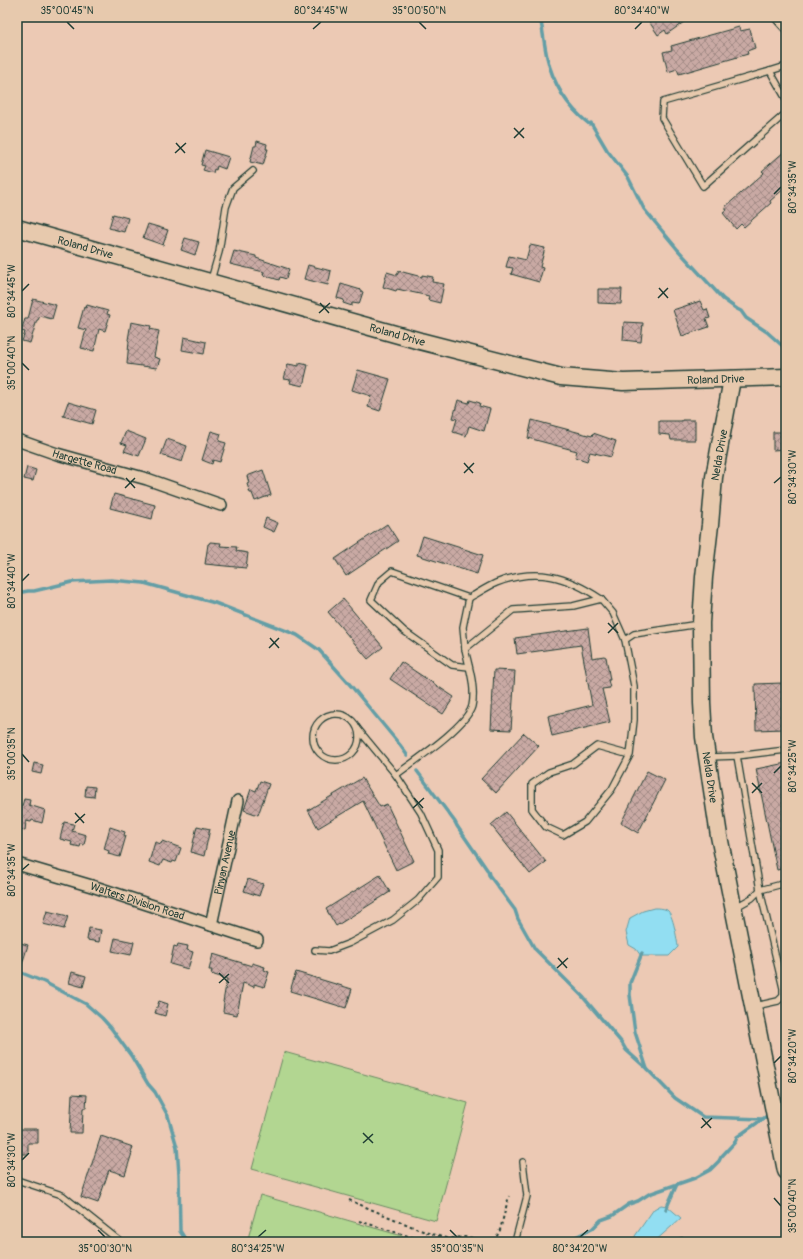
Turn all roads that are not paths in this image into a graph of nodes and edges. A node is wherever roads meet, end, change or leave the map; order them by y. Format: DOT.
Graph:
graph roads {
  1 [pos="778,17"];
  2 [pos="786,26"];
  3 [pos="786,66"];
  4 [pos="770,71"];
  5 [pos="786,99"];
  6 [pos="786,113"];
  7 [pos="253,171"];
  8 [pos="17,228"];
  9 [pos="211,282"];
  10 [pos="786,377"];
  11 [pos="732,379"];
  12 [pos="17,440"];
  13 [pos="221,505"];
  14 [pos="469,598"];
  15 [pos="601,599"];
  16 [pos="701,623"];
  17 [pos="625,640"];
  18 [pos="465,649"];
  19 [pos="469,667"];
  20 [pos="357,729"];
  21 [pos="786,750"];
  22 [pos="630,755"];
  23 [pos="737,756"];
  24 [pos="707,757"];
  25 [pos="396,775"];
  26 [pos="238,801"];
  27 [pos="17,864"];
  28 [pos="786,883"];
  29 [pos="760,890"];
  30 [pos="733,908"];
  31 [pos="211,925"];
  32 [pos="257,940"];
  33 [pos="315,950"];
  34 [pos="753,1006"];
  35 [pos="523,1162"];
  36 [pos="786,1171"];
  37 [pos="17,1180"];
  38 [pos="121,1242"];
  39 [pos="515,1242"];
  1 -- 2 [label="street"];
  3 -- 4 [label="lane"];
  4 -- 5 [label="lane"];
  4 -- 6 [label="lane"];
  7 -- 9 [label="lane"];
  8 -- 9 [label="street, Roland Drive"];
  9 -- 11 [label="street, Roland Drive"];
  10 -- 11 [label="street, Roland Drive"];
  11 -- 16 [label="street, Nelda Drive"];
  12 -- 13 [label="street, Hargette Road"];
  14 -- 15 [label="lane"];
  14 -- 18 [label="lane"];
  14 -- 19 [label="lane"];
  15 -- 17 [label="lane"];
  15 -- 18 [label="lane"];
  16 -- 17 [label="lane"];
  16 -- 24 [label="street, Nelda Drive"];
  17 -- 22 [label="lane"];
  18 -- 19 [label="lane"];
  19 -- 25 [label="lane"];
  20 -- 20 [label="lane"];
  20 -- 25 [label="lane"];
  21 -- 23 [label="lane"];
  22 -- 22 [label="lane"];
  23 -- 24 [label="lane"];
  23 -- 29 [label="lane"];
  24 -- 30 [label="street, Nelda Drive"];
  25 -- 33 [label="lane"];
  26 -- 31 [label="street, Pinyan Avenue"];
  27 -- 31 [label="street, Walters Division Road"];
  28 -- 29 [label="lane"];
  29 -- 30 [label="lane"];
  29 -- 34 [label="lane"];
  30 -- 34 [label="street, Nelda Drive"];
  31 -- 32 [label="street, Walters Division Road"];
  34 -- 36 [label="street, Nelda Drive"];
  35 -- 39 [label="lane"];
  37 -- 38 [label="lane"];
}
